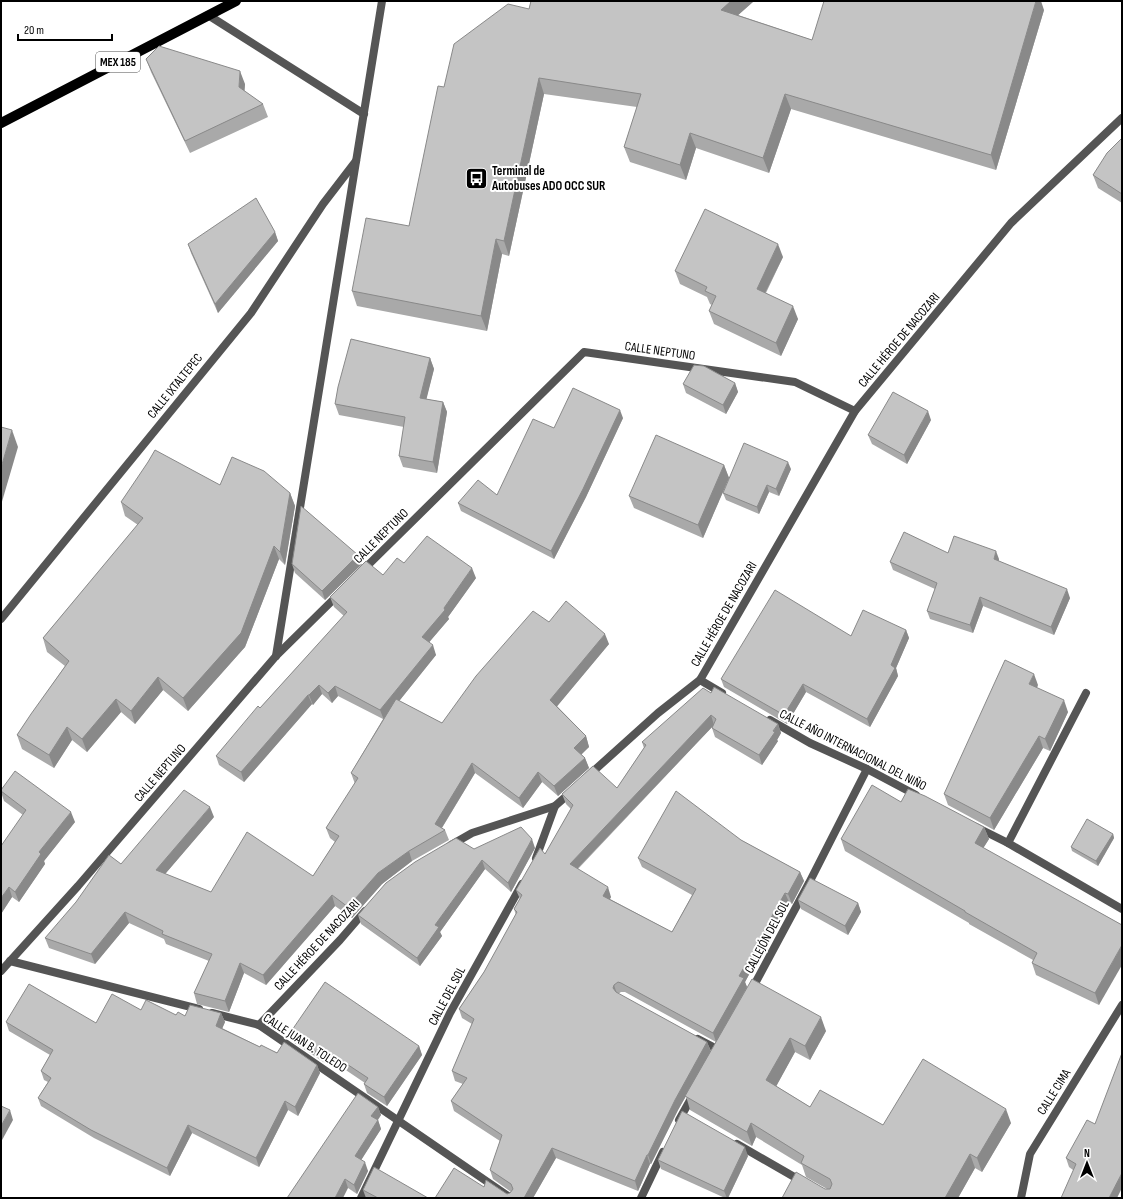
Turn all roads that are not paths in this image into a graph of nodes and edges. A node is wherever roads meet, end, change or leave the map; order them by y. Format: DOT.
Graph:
graph roads {
  1 [pos="236,1"];
  2 [pos="382,1"];
  3 [pos="208,15"];
  4 [pos="364,114"];
  5 [pos="1122,118"];
  6 [pos="1,123"];
  7 [pos="356,161"];
  8 [pos="856,412"];
  9 [pos="354,579"];
  10 [pos="343,590"];
  11 [pos="1,619"];
  12 [pos="276,656"];
  13 [pos="700,680"];
  14 [pos="1086,693"];
  15 [pos="728,696"];
  16 [pos="762,716"];
  17 [pos="867,770"];
  18 [pos="924,799"];
  19 [pos="555,806"];
  20 [pos="966,821"];
  21 [pos="1008,844"];
  22 [pos="444,849"];
  23 [pos="532,866"];
  24 [pos="526,878"];
  25 [pos="370,905"];
  26 [pos="1122,909"];
  27 [pos="10,961"];
  28 [pos="1,971"];
  29 [pos="746,1001"];
  30 [pos="1122,1004"];
  31 [pos="259,1025"];
  32 [pos="691,1035"];
  33 [pos="719,1050"];
  34 [pos="697,1087"];
  35 [pos="399,1121"];
  36 [pos="676,1127"];
  37 [pos="730,1140"];
  38 [pos="665,1148"];
  39 [pos="811,1186"];
  40 [pos="361,1198"];
  41 [pos="511,1198"];
  42 [pos="641,1198"];
  43 [pos="1021,1198"];
  1 -- 3 [label="main road, MEX 185"];
  2 -- 4 [label="street"];
  3 -- 4 [label="street"];
  3 -- 6 [label="main road, MEX 185"];
  4 -- 7 [label="street"];
  5 -- 8 [label="street, CALLE HÉROE DE NACOZARI"];
  7 -- 11 [label="street, CALLE IXTALTEPEC"];
  7 -- 12 [label="street"];
  8 -- 9 [label="street, CALLE NEPTUNO"];
  8 -- 13 [label="street, CALLE HÉROE DE NACOZARI"];
  10 -- 12 [label="street, CALLE NEPTUNO"];
  12 -- 27 [label="street, CALLE NEPTUNO"];
  13 -- 15 [label="street"];
  13 -- 19 [label="street, CALLE HÉROE DE NACOZARI"];
  14 -- 21 [label="street"];
  16 -- 17 [label="street, CALLE AÑO INTERNACIONAL DEL NIÑO"];
  17 -- 18 [label="street, CALLE AÑO INTERNACIONAL DEL NIÑO"];
  17 -- 29 [label="street, CALLEJÓN DEL SOL"];
  19 -- 22 [label="street, CALLE HÉROE DE NACOZARI"];
  19 -- 23 [label="street"];
  20 -- 21 [label="street"];
  21 -- 26 [label="street"];
  24 -- 35 [label="street, CALLE DEL SOL"];
  25 -- 31 [label="street, CALLE HÉROE DE NACOZARI"];
  27 -- 28 [label="street, CALLE NEPTUNO"];
  27 -- 31 [label="street, CALLE JUAN B. TOLEDO"];
  30 -- 43 [label="street, CALLE CIMA"];
  31 -- 35 [label="street, CALLE JUAN B. TOLEDO"];
  32 -- 33 [label="street"];
  34 -- 36 [label="street"];
  35 -- 40 [label="street, CALLE DEL SOL"];
  35 -- 41 [label="street, CALLE JUAN B. TOLEDO"];
  37 -- 39 [label="street"];
  38 -- 42 [label="street"];
}
